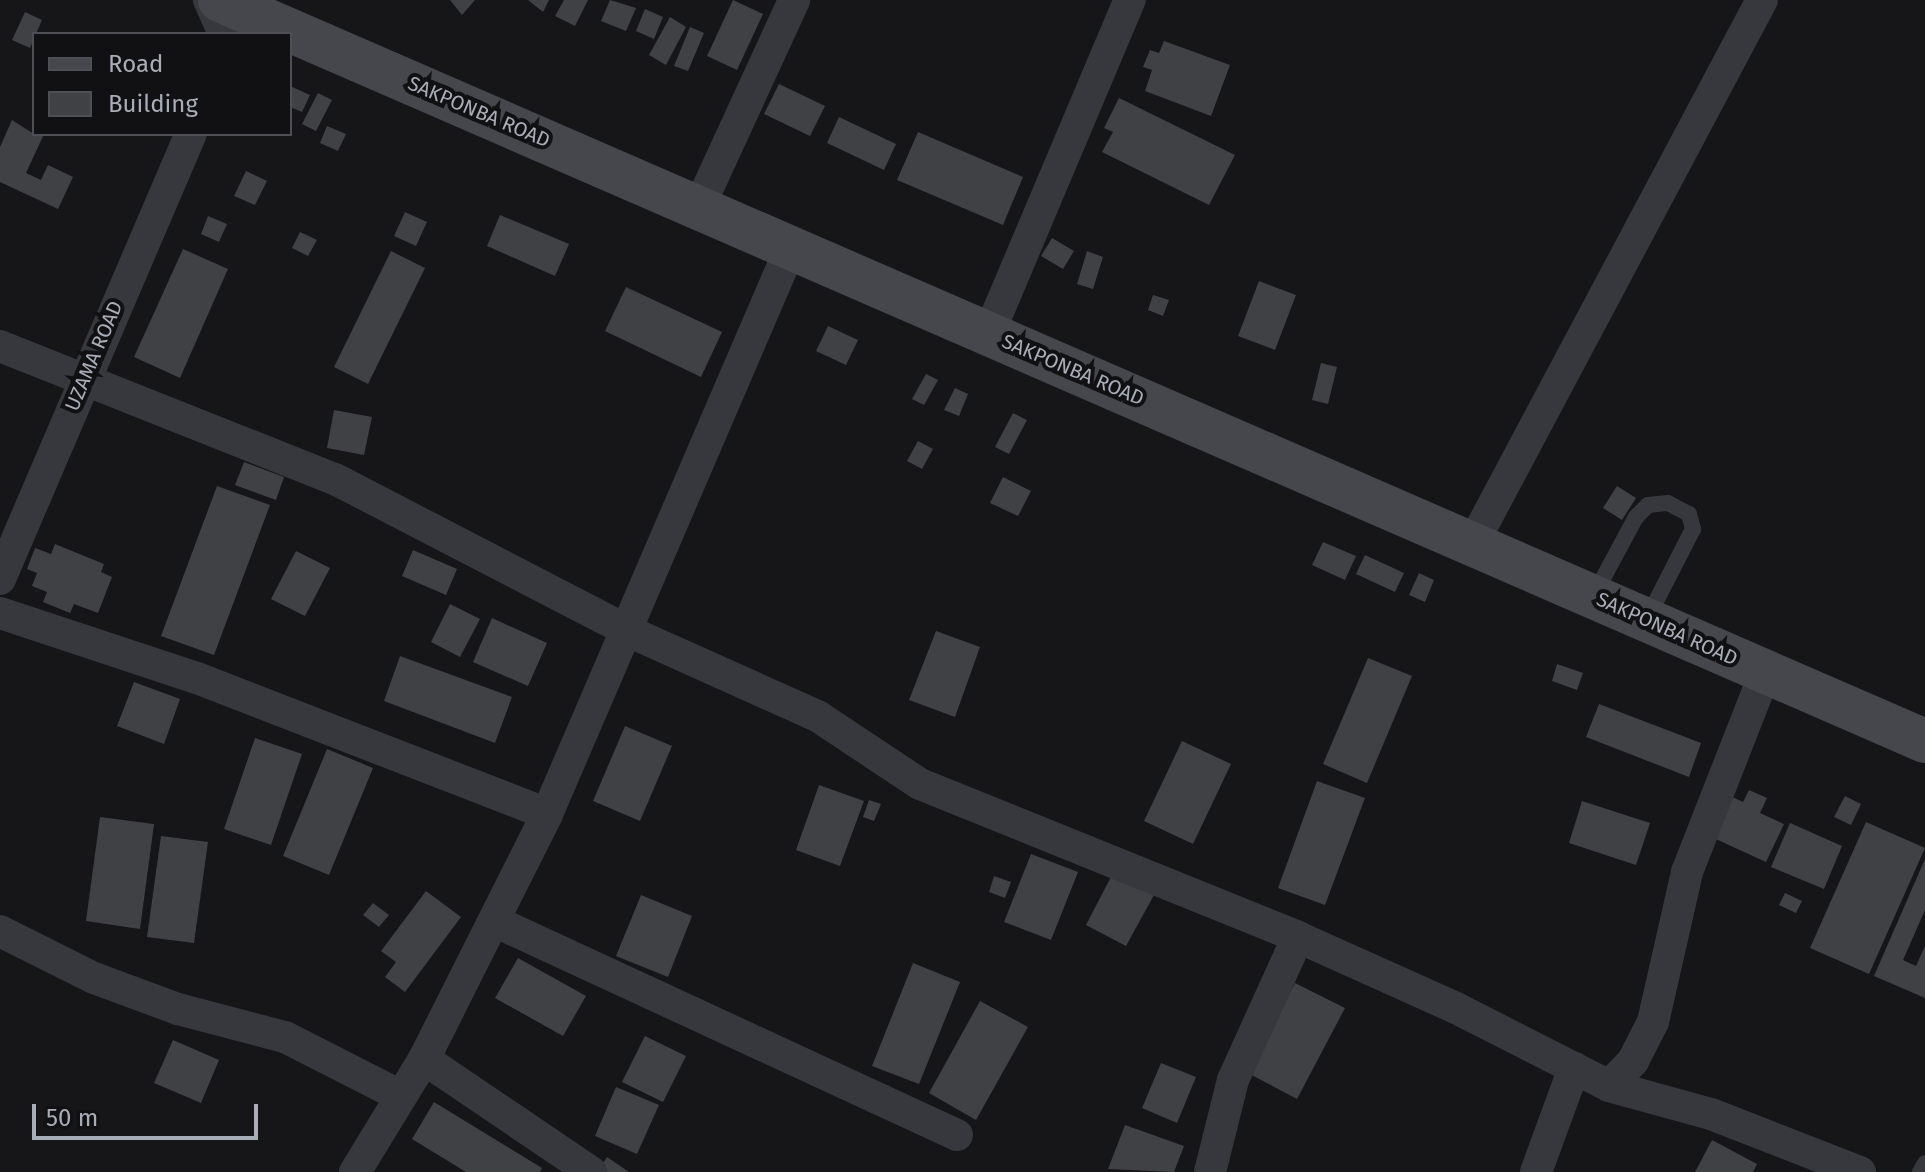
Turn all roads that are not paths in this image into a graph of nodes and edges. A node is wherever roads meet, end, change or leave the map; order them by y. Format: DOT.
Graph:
graph roads {
  1 [pos="209,0"];
  2 [pos="220,0"];
  3 [pos="794,0"];
  4 [pos="1130,0"];
  5 [pos="1762,0"];
  6 [pos="223,32"];
  7 [pos="190,136"];
  8 [pos="699,207"];
  9 [pos="791,247"];
  10 [pos="989,333"];
  11 [pos="0,346"];
  12 [pos="83,378"];
  13 [pos="1473,543"];
  14 [pos="0,579"];
  15 [pos="1593,595"];
  16 [pos="0,613"];
  17 [pos="1647,618"];
  18 [pos="628,631"];
  19 [pos="1765,673"];
  20 [pos="1925,741"];
  21 [pos="547,814"];
  22 [pos="494,921"];
  23 [pos="0,931"];
  24 [pos="1298,937"];
  25 [pos="424,1059"];
  26 [pos="1574,1068"];
  27 [pos="1609,1086"];
  28 [pos="401,1096"];
  29 [pos="957,1135"];
  30 [pos="1925,1163"];
  31 [pos="355,1172"];
  32 [pos="591,1172"];
  33 [pos="1210,1172"];
  34 [pos="1536,1172"];
  35 [pos="1860,1172"];
  36 [pos="1920,1172"];
  1 -- 6 [label="street"];
  2 -- 8 [label="main road, SAKPONBA ROAD"];
  3 -- 8 [label="street"];
  4 -- 10 [label="street"];
  5 -- 13 [label="street"];
  7 -- 12 [label="street, UZAMA ROAD"];
  8 -- 9 [label="main road, SAKPONBA ROAD"];
  9 -- 10 [label="main road, SAKPONBA ROAD"];
  9 -- 18 [label="street"];
  10 -- 13 [label="main road, SAKPONBA ROAD"];
  11 -- 12 [label="street"];
  12 -- 14 [label="street, UZAMA ROAD"];
  12 -- 18 [label="street"];
  13 -- 15 [label="main road, SAKPONBA ROAD"];
  15 -- 17 [label="main road, SAKPONBA ROAD"];
  15 -- 17 [label="lane"];
  16 -- 21 [label="street"];
  17 -- 19 [label="main road, SAKPONBA ROAD"];
  18 -- 21 [label="street"];
  18 -- 24 [label="street"];
  19 -- 20 [label="main road, SAKPONBA ROAD"];
  19 -- 27 [label="street"];
  21 -- 22 [label="street"];
  22 -- 25 [label="street"];
  22 -- 29 [label="street"];
  23 -- 28 [label="street"];
  24 -- 26 [label="street"];
  24 -- 33 [label="street"];
  25 -- 28 [label="street"];
  25 -- 32 [label="street"];
  26 -- 27 [label="street"];
  26 -- 34 [label="street"];
  27 -- 35 [label="street"];
  28 -- 31 [label="street"];
  30 -- 36 [label="lane"];
}
